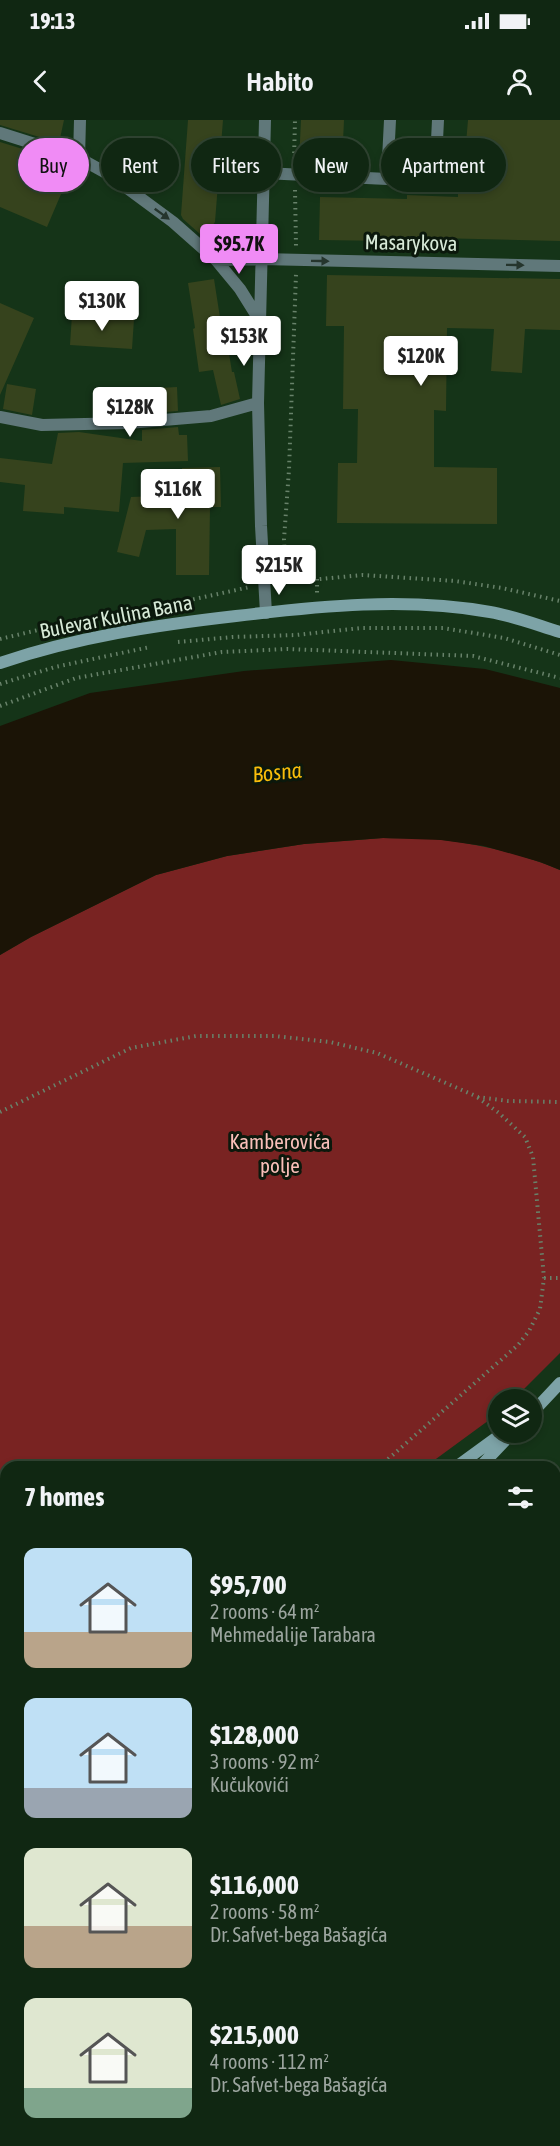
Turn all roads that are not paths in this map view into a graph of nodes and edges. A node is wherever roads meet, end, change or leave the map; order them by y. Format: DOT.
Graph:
graph roads {
  1 [pos="80,120"];
  2 [pos="265,120"];
  3 [pos="390,120"];
  4 [pos="438,120"];
  5 [pos="0,133"];
  6 [pos="79,138"];
  7 [pos="265,138"];
  8 [pos="389,138"];
  9 [pos="437,138"];
  10 [pos="18,139"];
  11 [pos="89,164"];
  12 [pos="281,174"];
  13 [pos="381,179"];
  14 [pos="264,192"];
  15 [pos="262,259"];
  16 [pos="216,260"];
  17 [pos="560,266"];
  18 [pos="260,321"];
  19 [pos="258,404"];
  20 [pos="0,417"];
  21 [pos="266,613"];
  22 [pos="560,632"];
  23 [pos="0,663"];
  24 [pos="560,1383"];
  25 [pos="542,1402"];
  26 [pos="489,1443"];
  27 [pos="503,1443"];
  28 [pos="466,1461"];
  29 [pos="486,1461"];
  1 -- 6 [label="street"];
  2 -- 7 [label="street"];
  3 -- 8 [label="street"];
  4 -- 9 [label="street"];
  5 -- 10 [label="street"];
  11 -- 16 [label="street, one-way"];
  12 -- 13 [label="street"];
  14 -- 15 [label="street"];
  15 -- 16 [label="street, Masarykova"];
  15 -- 17 [label="street, Masarykova, one-way"];
  15 -- 18 [label="street"];
  16 -- 18 [label="street"];
  18 -- 19 [label="street"];
  19 -- 20 [label="street"];
  19 -- 21 [label="street"];
  21 -- 22 [label="street, Bulevar Kulina Bana"];
  21 -- 23 [label="street, Bulevar Kulina Bana"];
  24 -- 25 [label="street"];
  26 -- 28 [label="street"];
  27 -- 29 [label="street"];
}
